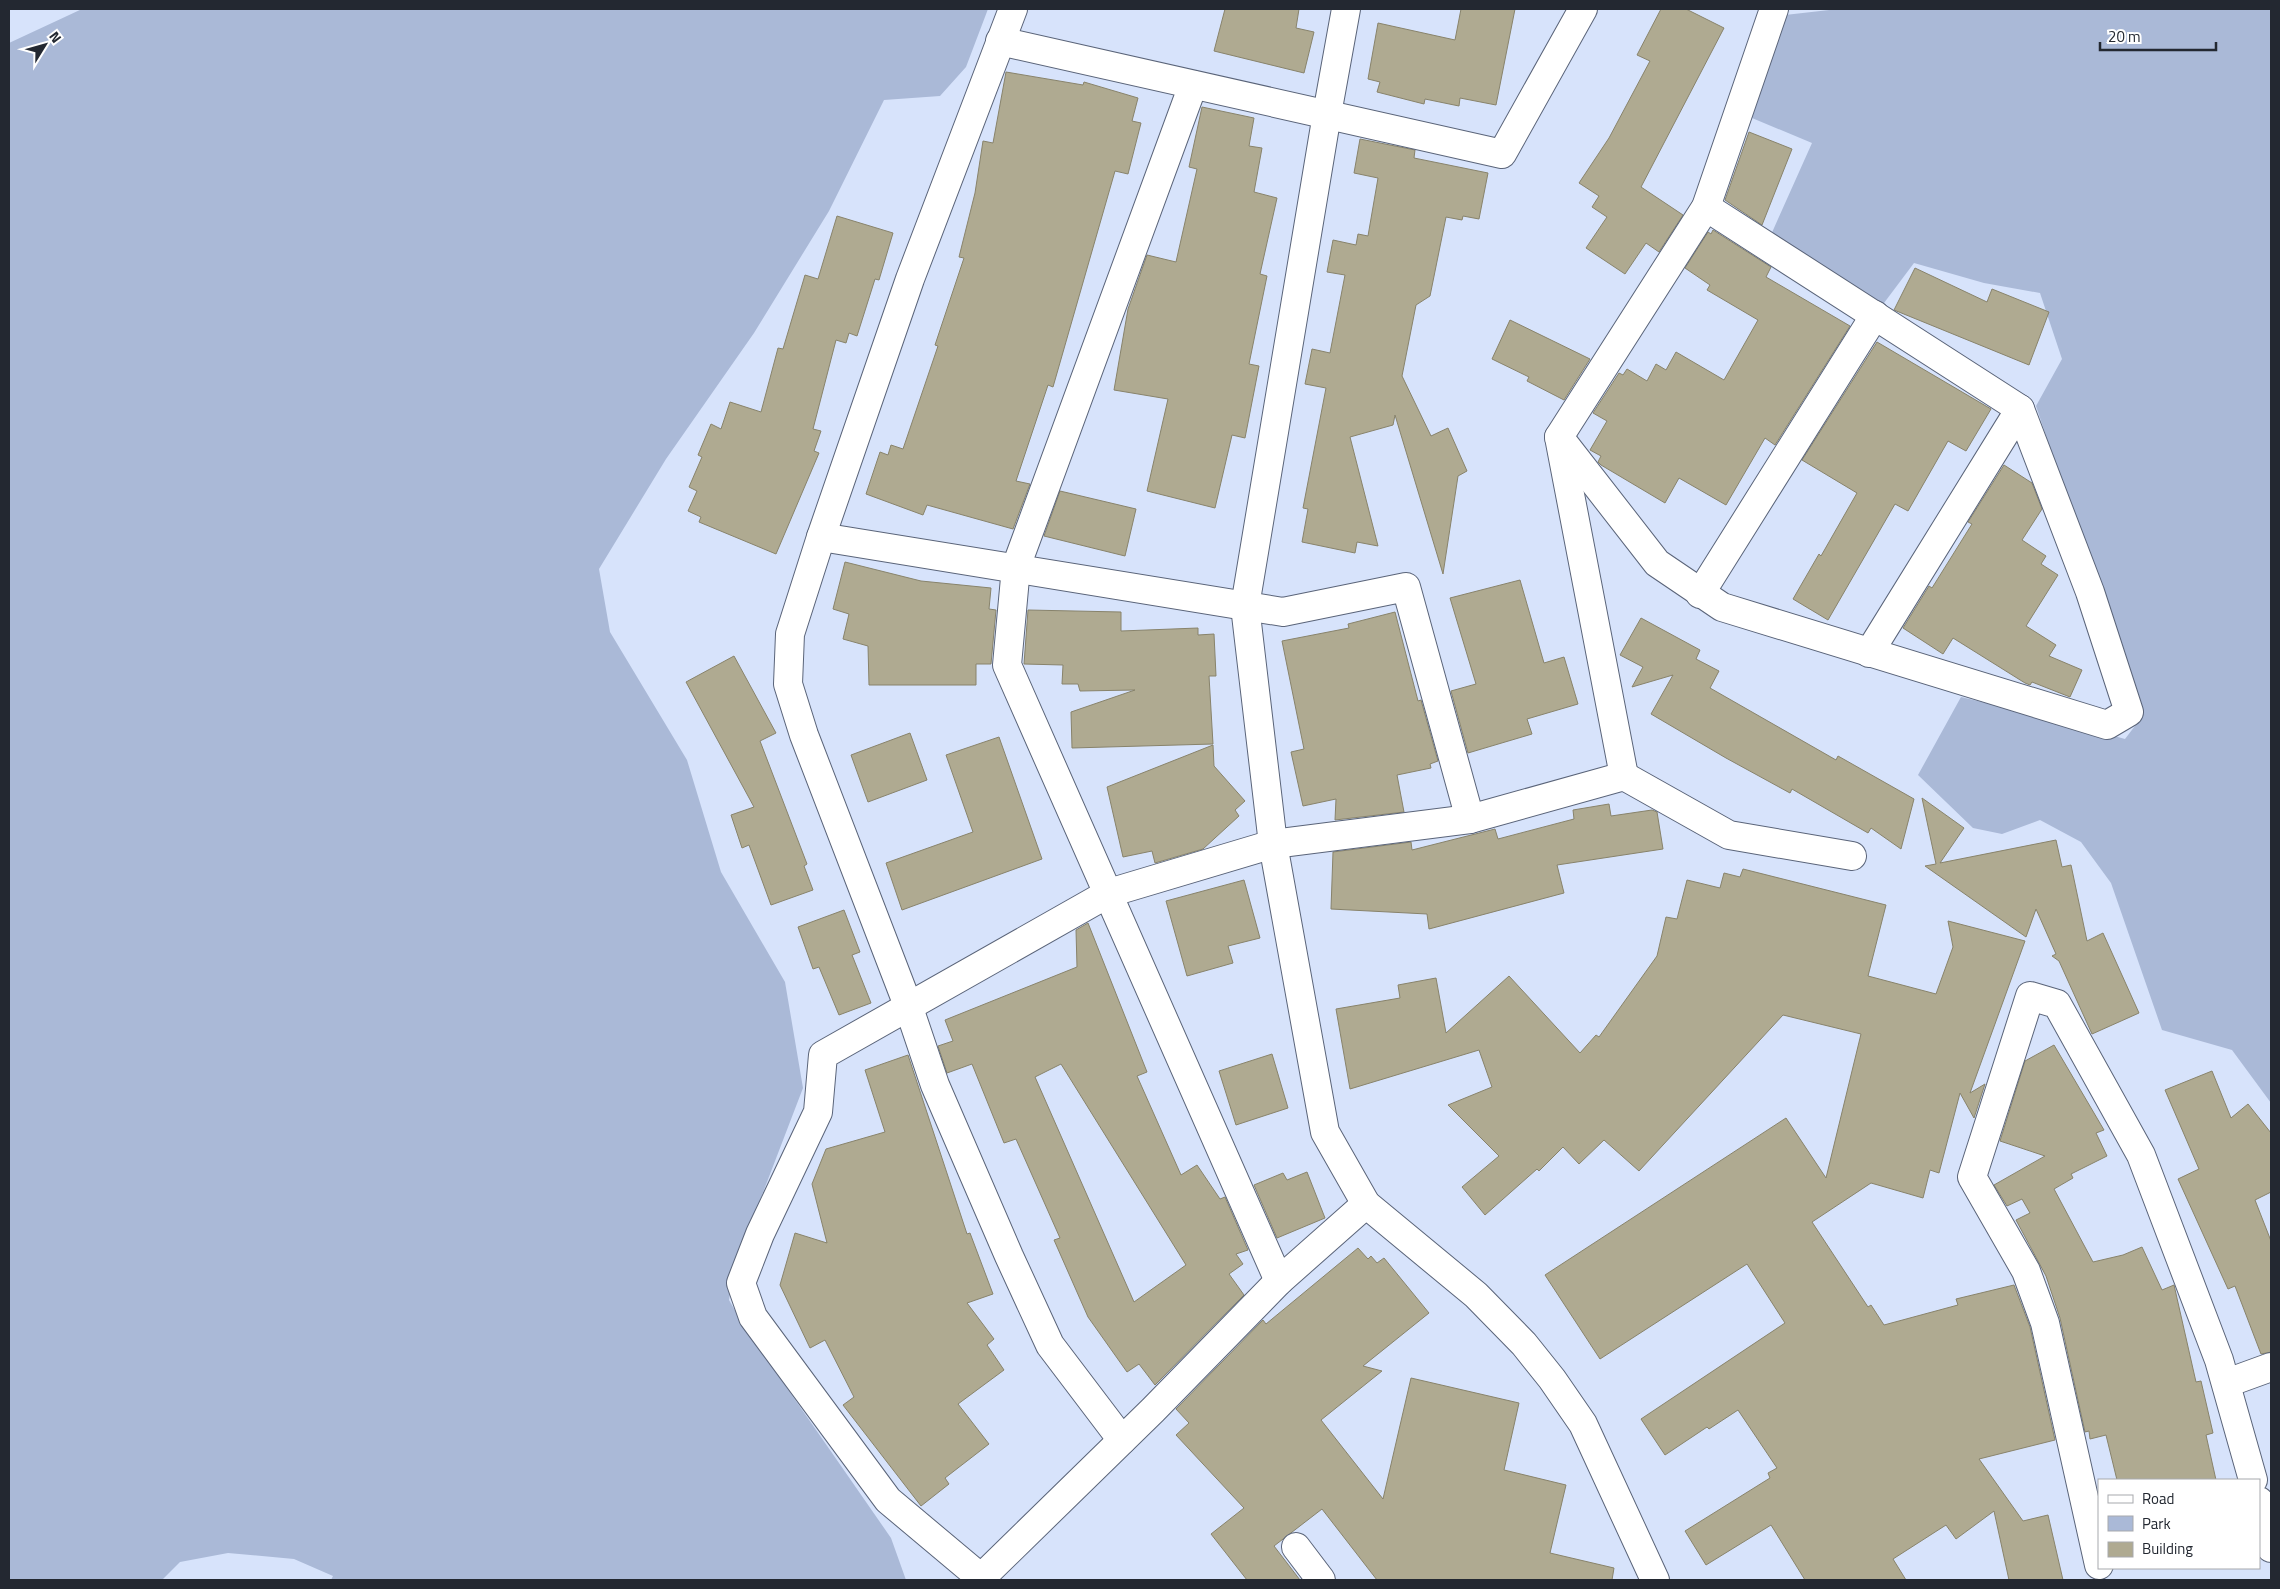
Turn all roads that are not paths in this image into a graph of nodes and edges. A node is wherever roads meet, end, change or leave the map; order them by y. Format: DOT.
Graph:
graph roads {
  1 [pos="1013,9"];
  2 [pos="1346,9"];
  3 [pos="1583,9"];
  4 [pos="1774,9"];
  5 [pos="1000,41"];
  6 [pos="1193,85"];
  7 [pos="1326,114"];
  8 [pos="1706,206"];
  9 [pos="1875,315"];
  10 [pos="2020,409"];
  11 [pos="1559,436"];
  12 [pos="821,537"];
  13 [pos="1016,567"];
  14 [pos="1700,594"];
  15 [pos="1245,606"];
  16 [pos="1869,653"];
  17 [pos="1624,776"];
  18 [pos="1470,819"];
  19 [pos="1273,844"];
  20 [pos="1852,856"];
  21 [pos="1108,893"];
  22 [pos="909,1008"];
  23 [pos="1366,1204"];
  24 [pos="1279,1281"];
  25 [pos="2271,1367"];
  26 [pos="2227,1383"];
  27 [pos="1122,1440"];
  28 [pos="2253,1479"];
  29 [pos="2260,1505"];
  30 [pos="1296,1547"];
  31 [pos="2271,1548"];
  32 [pos="2098,1562"];
  33 [pos="1321,1580"];
  34 [pos="1655,1580"];
  1 -- 5 [label="street"];
  2 -- 7 [label="street"];
  3 -- 7 [label="street"];
  4 -- 8 [label="street"];
  5 -- 6 [label="street"];
  5 -- 12 [label="street"];
  6 -- 7 [label="street"];
  6 -- 13 [label="street"];
  7 -- 15 [label="street"];
  8 -- 9 [label="street"];
  8 -- 11 [label="street"];
  9 -- 10 [label="street"];
  9 -- 14 [label="street"];
  10 -- 16 [label="street"];
  10 -- 16 [label="street"];
  11 -- 14 [label="street"];
  11 -- 17 [label="street"];
  12 -- 13 [label="street"];
  12 -- 22 [label="street"];
  13 -- 15 [label="street"];
  13 -- 21 [label="street"];
  14 -- 16 [label="street"];
  15 -- 18 [label="street"];
  15 -- 19 [label="street"];
  17 -- 18 [label="street"];
  17 -- 20 [label="street"];
  18 -- 19 [label="street"];
  19 -- 21 [label="street"];
  19 -- 23 [label="street"];
  21 -- 22 [label="street"];
  21 -- 24 [label="street"];
  22 -- 27 [label="street"];
  22 -- 27 [label="street"];
  23 -- 24 [label="street"];
  23 -- 34 [label="street"];
  24 -- 27 [label="street"];
  25 -- 26 [label="street"];
  26 -- 28 [label="street"];
  26 -- 32 [label="street"];
  29 -- 31 [label="street"];
  30 -- 33 [label="street"];
}
